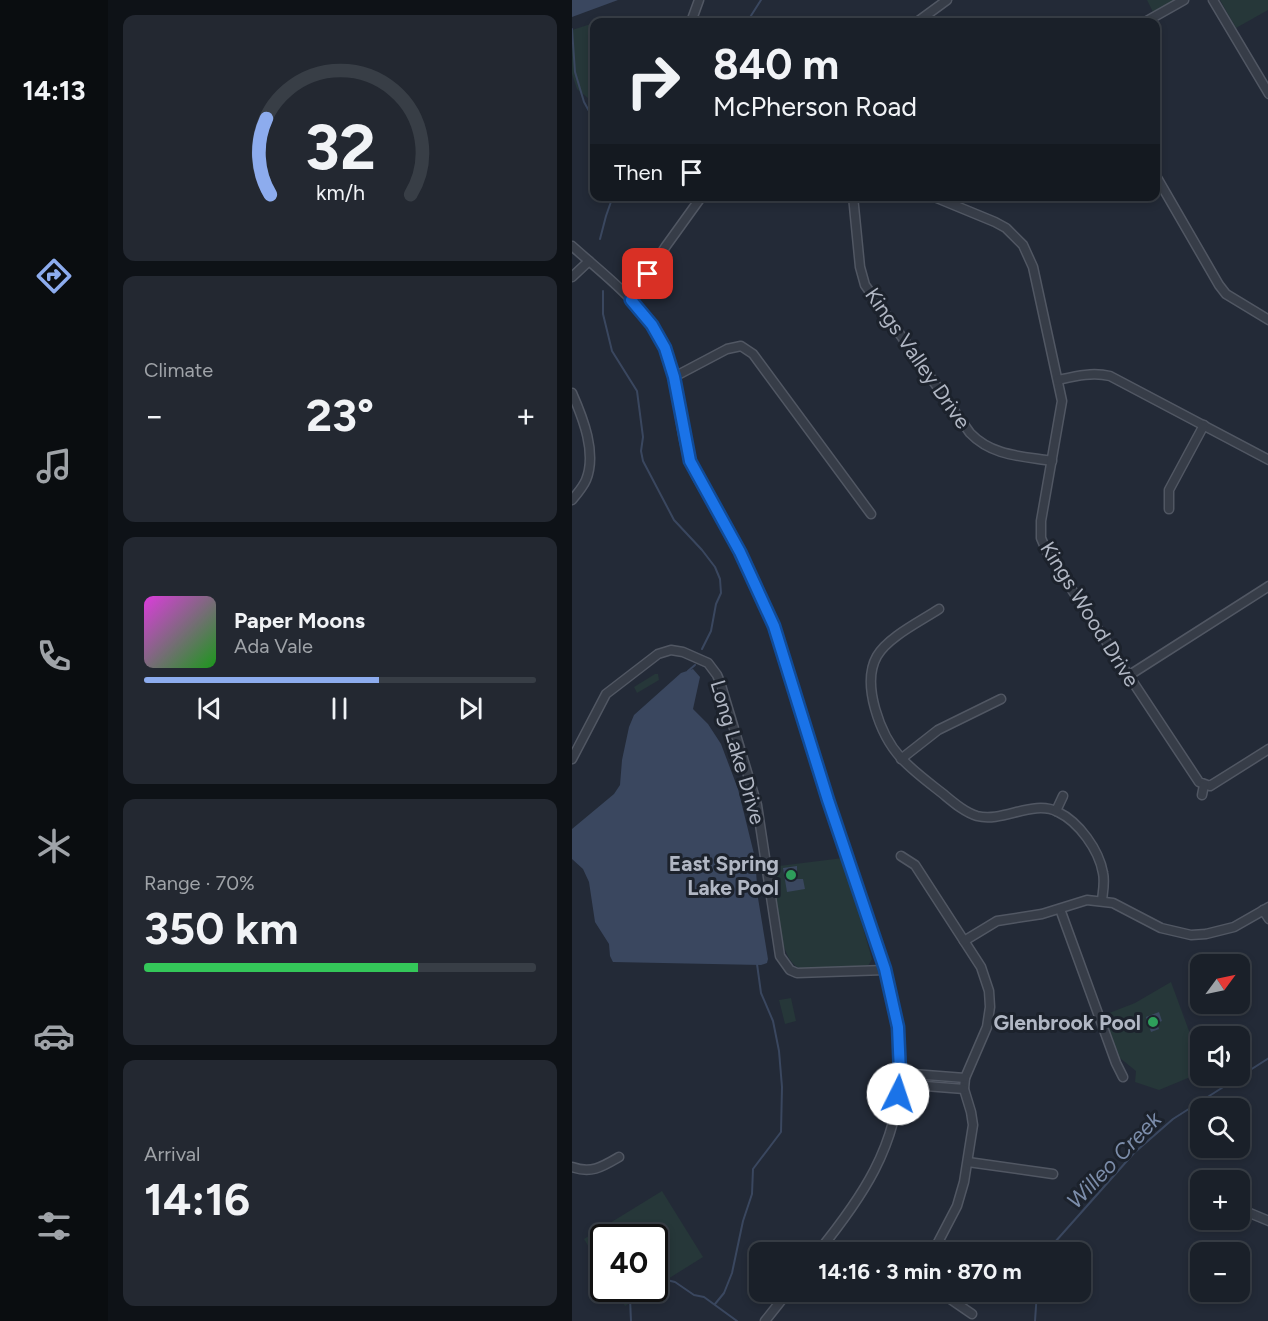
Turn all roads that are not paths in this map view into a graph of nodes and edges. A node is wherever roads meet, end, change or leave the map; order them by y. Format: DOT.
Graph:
graph roads {
  1 [pos="699,0"];
  2 [pos="946,0"];
  3 [pos="1184,0"];
  4 [pos="1214,0"];
  5 [pos="692,18"];
  6 [pos="922,18"];
  7 [pos="1152,18"];
  8 [pos="1268,94"];
  9 [pos="1160,183"];
  10 [pos="698,201"];
  11 [pos="853,201"];
  12 [pos="944,201"];
  13 [pos="572,246"];
  14 [pos="589,261"];
  15 [pos="572,277"];
  16 [pos="631,300"];
  17 [pos="1268,320"];
  18 [pos="674,377"];
  19 [pos="1058,380"];
  20 [pos="572,393"];
  21 [pos="1204,425"];
  22 [pos="1268,460"];
  23 [pos="1052,461"];
  24 [pos="572,500"];
  25 [pos="1169,508"];
  26 [pos="871,514"];
  27 [pos="1268,586"];
  28 [pos="939,609"];
  29 [pos="1128,676"];
  30 [pos="1001,699"];
  31 [pos="1268,749"];
  32 [pos="572,759"];
  33 [pos="901,759"];
  34 [pos="1204,785"];
  35 [pos="1202,795"];
  36 [pos="1063,796"];
  37 [pos="1056,811"];
  38 [pos="901,856"];
  39 [pos="1102,900"];
  40 [pos="1266,908"];
  41 [pos="1060,909"];
  42 [pos="1268,919"];
  43 [pos="964,941"];
  44 [pos="885,969"];
  45 [pos="900,1073"];
  46 [pos="1123,1077"];
  47 [pos="965,1078"];
  48 [pos="900,1084"];
  49 [pos="964,1089"];
  50 [pos="618,1157"];
  51 [pos="968,1162"];
  52 [pos="572,1167"];
  53 [pos="1053,1174"];
  54 [pos="1250,1213"];
  55 [pos="1268,1221"];
  56 [pos="826,1242"];
  57 [pos="938,1242"];
  58 [pos="780,1302"];
  59 [pos="955,1302"];
  60 [pos="972,1314"];
  61 [pos="766,1320"];
  1 -- 5 [label="street"];
  2 -- 6 [label="street"];
  3 -- 7 [label="street"];
  4 -- 8 [label="street"];
  9 -- 17 [label="street"];
  10 -- 16 [label="street"];
  11 -- 23 [label="street, Kings Valley Drive"];
  12 -- 19 [label="street, Kings Wood Drive"];
  13 -- 14 [label="street"];
  14 -- 15 [label="street"];
  14 -- 16 [label="street"];
  16 -- 18 [label="street"];
  18 -- 26 [label="street"];
  18 -- 44 [label="street"];
  19 -- 21 [label="street"];
  19 -- 23 [label="street, Kings Wood Drive"];
  20 -- 24 [label="street"];
  21 -- 22 [label="street"];
  21 -- 25 [label="street"];
  23 -- 29 [label="street, Kings Wood Drive"];
  27 -- 29 [label="street"];
  28 -- 33 [label="street"];
  29 -- 34 [label="street, Kings Wood Drive"];
  30 -- 33 [label="street"];
  31 -- 34 [label="street"];
  32 -- 44 [label="street, Long Lake Drive"];
  33 -- 37 [label="street"];
  34 -- 35 [label="street"];
  36 -- 37 [label="street"];
  37 -- 39 [label="street"];
  38 -- 43 [label="street"];
  39 -- 40 [label="street"];
  39 -- 41 [label="street"];
  40 -- 42 [label="street"];
  41 -- 43 [label="street"];
  41 -- 46 [label="street"];
  43 -- 47 [label="street"];
  44 -- 45 [label="street"];
  45 -- 47 [label="street"];
  45 -- 48 [label="street"];
  47 -- 49 [label="street"];
  48 -- 49 [label="street"];
  48 -- 56 [label="street"];
  49 -- 51 [label="street"];
  50 -- 52 [label="street"];
  51 -- 53 [label="street"];
  51 -- 57 [label="street"];
  54 -- 55 [label="street"];
  58 -- 61 [label="street"];
  59 -- 60 [label="street"];
}
